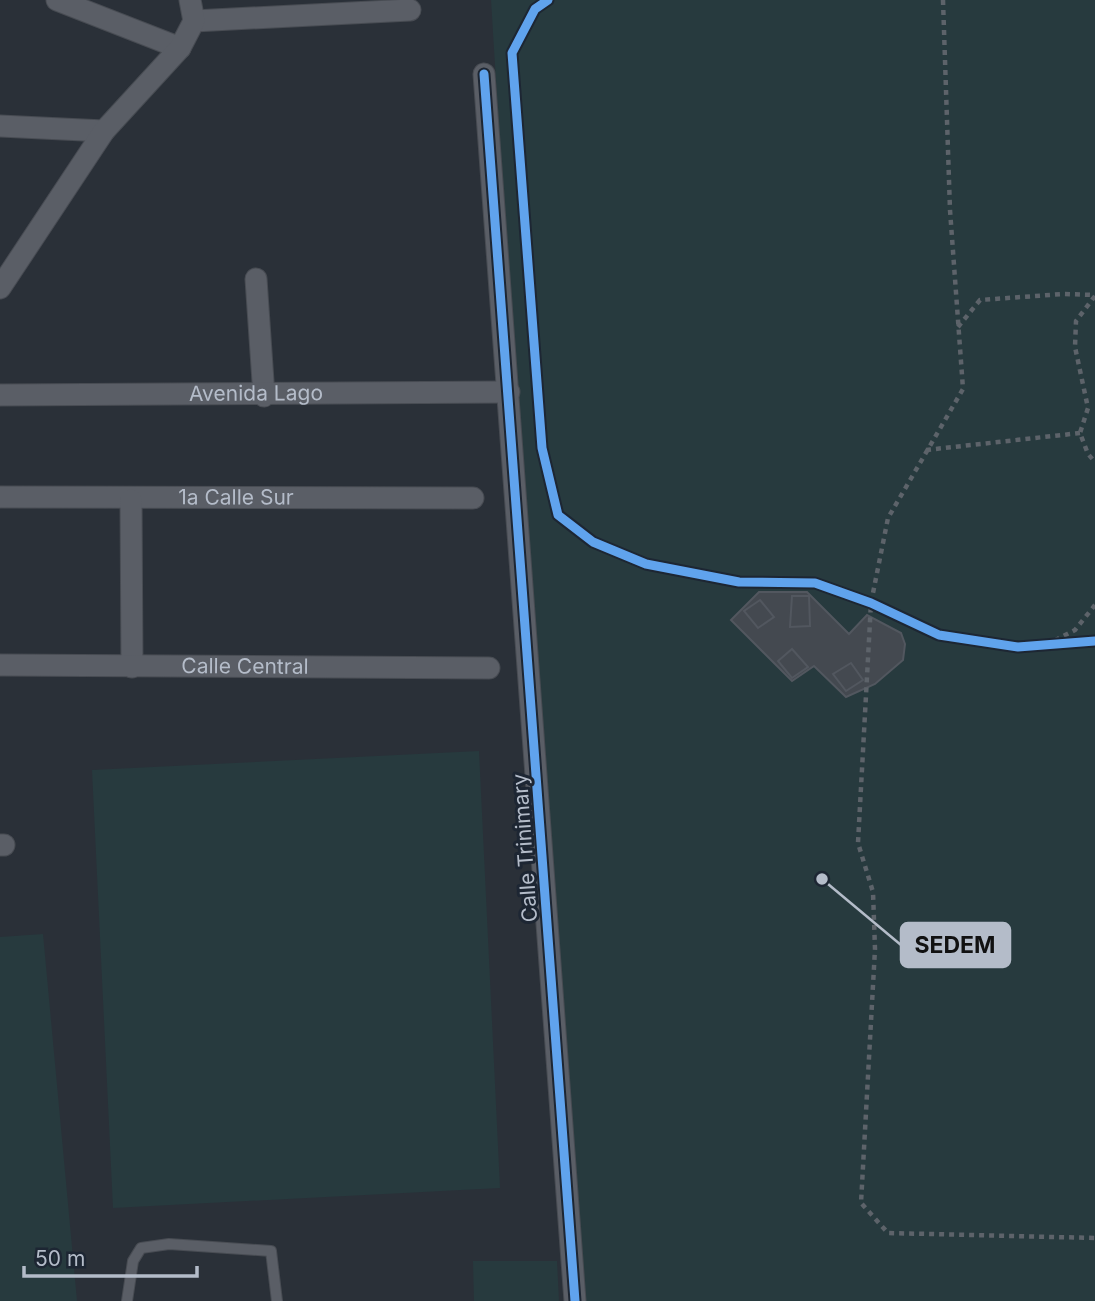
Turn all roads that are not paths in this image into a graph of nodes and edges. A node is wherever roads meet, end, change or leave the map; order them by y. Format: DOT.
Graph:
graph roads {
  1 [pos="57,0"];
  2 [pos="192,10"];
  3 [pos="410,10"];
  4 [pos="180,48"];
  5 [pos="484,74"];
  6 [pos="0,126"];
  7 [pos="104,131"];
  8 [pos="257,279"];
  9 [pos="0,288"];
  10 [pos="509,392"];
  11 [pos="0,395"];
  12 [pos="264,396"];
  13 [pos="0,497"];
  14 [pos="473,498"];
  15 [pos="131,499"];
  16 [pos="0,665"];
  17 [pos="132,667"];
  18 [pos="489,668"];
  19 [pos="127,1301"];
  20 [pos="277,1301"];
  21 [pos="575,1301"];
  1 -- 4 [label="street"];
  2 -- 3 [label="street"];
  2 -- 4 [label="street"];
  4 -- 7 [label="street"];
  5 -- 10 [label="street, Calle Trinimary"];
  6 -- 7 [label="street"];
  7 -- 9 [label="street"];
  8 -- 12 [label="street"];
  10 -- 12 [label="street, Avenida Lago"];
  10 -- 21 [label="street, Calle Trinimary"];
  11 -- 12 [label="street, Avenida Lago"];
  13 -- 15 [label="street, 1a Calle Sur"];
  14 -- 15 [label="street, 1a Calle Sur"];
  15 -- 17 [label="street"];
  16 -- 17 [label="street, Calle Central"];
  17 -- 18 [label="street, Calle Central"];
  19 -- 20 [label="lane"];
}
